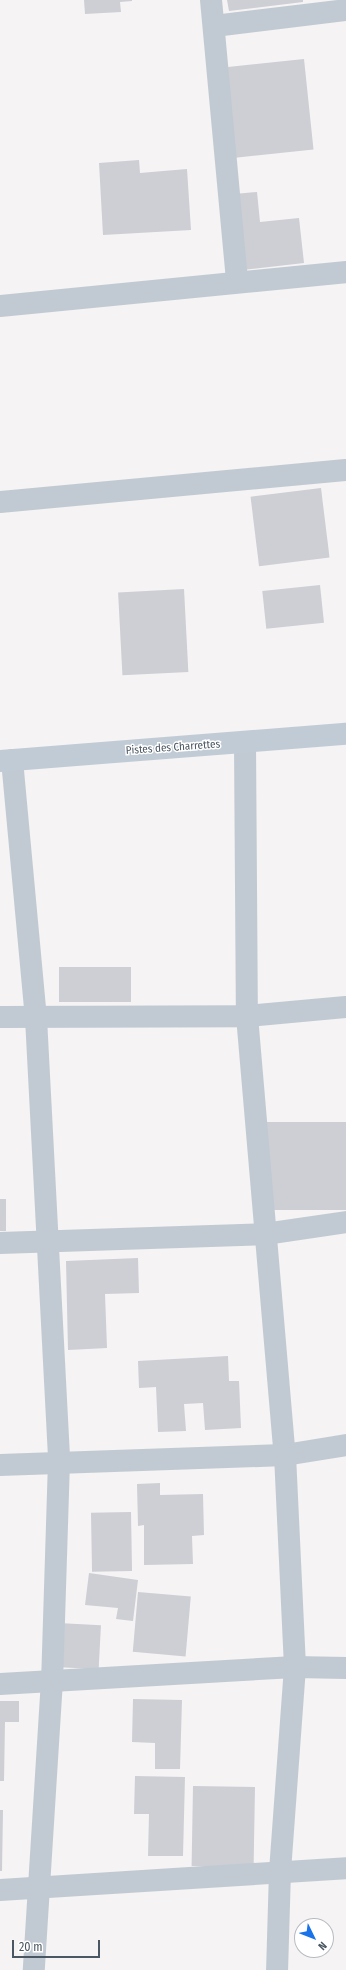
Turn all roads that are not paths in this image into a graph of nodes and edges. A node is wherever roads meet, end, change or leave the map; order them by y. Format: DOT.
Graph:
graph roads {
  1 [pos="211,0"];
  2 [pos="346,10"];
  3 [pos="214,26"];
  4 [pos="346,272"];
  5 [pos="237,281"];
  6 [pos="0,306"];
  7 [pos="346,470"];
  8 [pos="0,502"];
  9 [pos="346,734"];
  10 [pos="245,743"];
  11 [pos="6,761"];
  12 [pos="346,1007"];
  13 [pos="247,1016"];
  14 [pos="0,1017"];
  15 [pos="36,1018"];
  16 [pos="346,1222"];
  17 [pos="265,1234"];
  18 [pos="48,1241"];
  19 [pos="0,1243"];
  20 [pos="346,1445"];
  21 [pos="285,1455"];
  22 [pos="59,1461"];
  23 [pos="0,1465"];
  24 [pos="295,1666"];
  25 [pos="346,1668"];
  26 [pos="52,1680"];
  27 [pos="0,1684"];
  28 [pos="346,1868"];
  29 [pos="280,1871"];
  30 [pos="40,1886"];
  31 [pos="0,1890"];
  32 [pos="34,1970"];
  33 [pos="277,1970"];
  1 -- 3 [label="street"];
  2 -- 3 [label="street"];
  3 -- 5 [label="street"];
  4 -- 5 [label="street"];
  5 -- 6 [label="street"];
  7 -- 8 [label="street"];
  9 -- 10 [label="main road, Pistes des Charrettes"];
  10 -- 11 [label="main road, Pistes des Charrettes"];
  10 -- 13 [label="street"];
  11 -- 15 [label="street"];
  12 -- 13 [label="street"];
  13 -- 15 [label="street"];
  13 -- 17 [label="street"];
  14 -- 15 [label="street"];
  15 -- 18 [label="street"];
  16 -- 17 [label="street"];
  17 -- 18 [label="street"];
  17 -- 21 [label="street"];
  18 -- 19 [label="street"];
  18 -- 22 [label="street"];
  20 -- 21 [label="street"];
  21 -- 22 [label="street"];
  21 -- 24 [label="street"];
  22 -- 23 [label="street"];
  22 -- 26 [label="street"];
  24 -- 25 [label="street"];
  24 -- 26 [label="street"];
  24 -- 29 [label="street"];
  26 -- 27 [label="street"];
  26 -- 30 [label="street"];
  28 -- 29 [label="street"];
  29 -- 30 [label="street"];
  29 -- 33 [label="street"];
  30 -- 31 [label="street"];
  30 -- 32 [label="street"];
}
